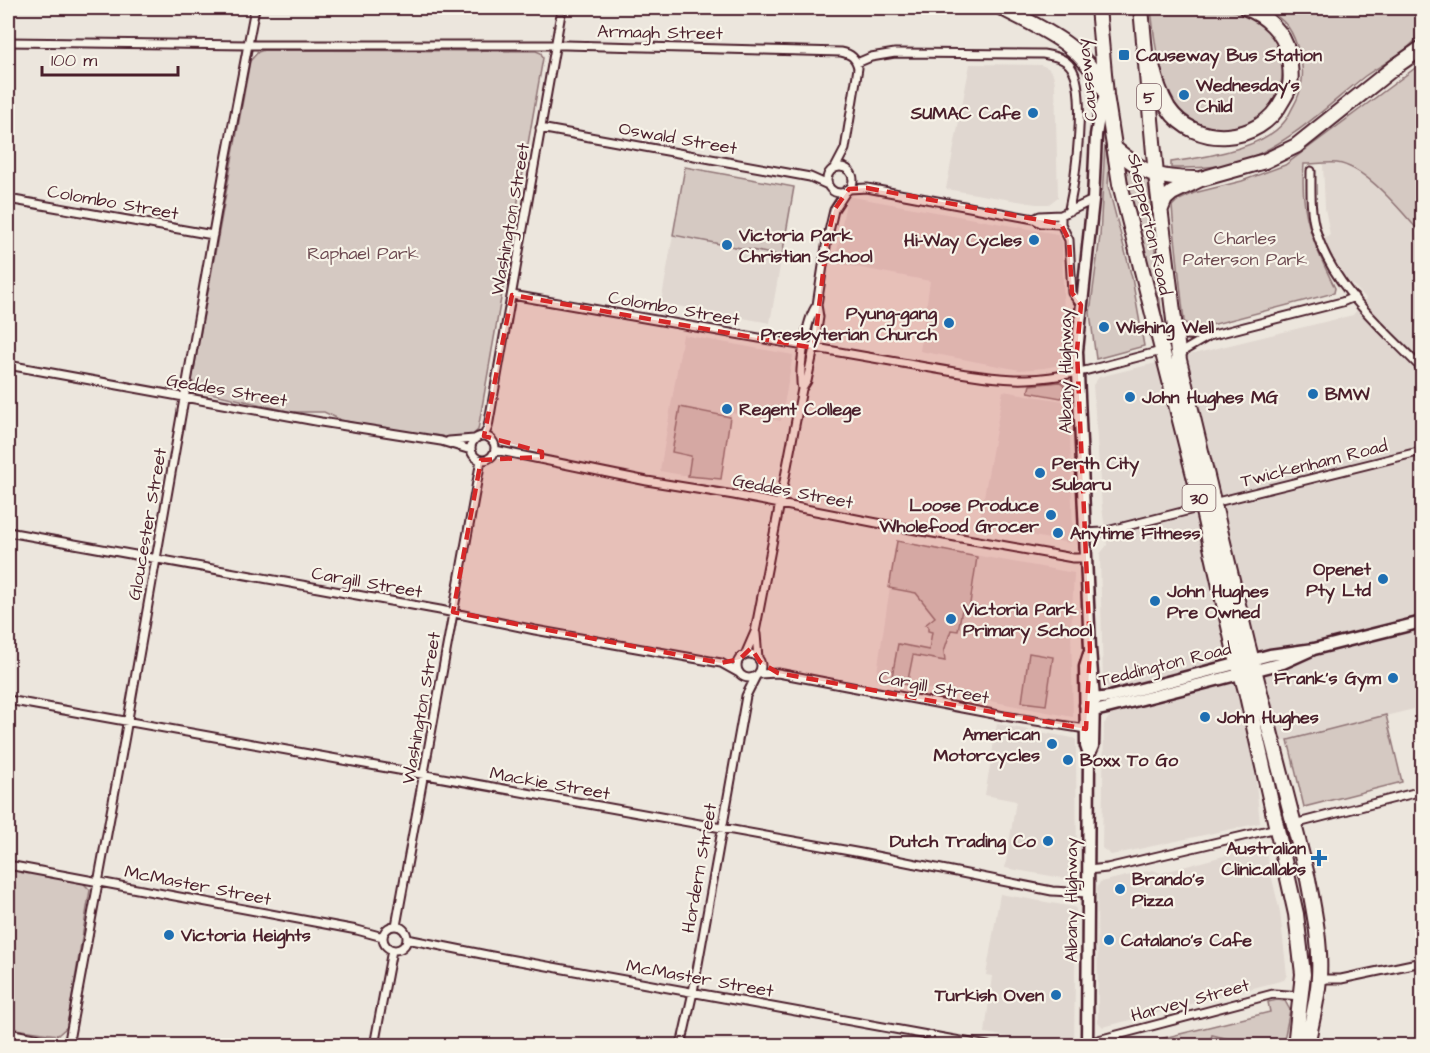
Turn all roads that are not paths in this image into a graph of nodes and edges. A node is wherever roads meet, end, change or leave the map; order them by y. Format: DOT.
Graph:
graph roads {
  1 [pos="255,8"];
  2 [pos="562,8"];
  3 [pos="1002,8"];
  4 [pos="1098,8"];
  5 [pos="1141,8"];
  6 [pos="1246,8"];
  7 [pos="1143,34"];
  8 [pos="8,42"];
  9 [pos="248,45"];
  10 [pos="556,45"];
  11 [pos="1422,48"];
  12 [pos="857,63"];
  13 [pos="1106,95"];
  14 [pos="540,128"];
  15 [pos="1114,148"];
  16 [pos="845,149"];
  17 [pos="832,170"];
  18 [pos="1311,171"];
  19 [pos="850,172"];
  20 [pos="1156,176"];
  21 [pos="810,177"];
  22 [pos="1201,179"];
  23 [pos="830,187"];
  24 [pos="867,188"];
  25 [pos="848,190"];
  26 [pos="8,198"];
  27 [pos="1093,200"];
  28 [pos="1069,209"];
  29 [pos="834,210"];
  30 [pos="1160,211"];
  31 [pos="1061,214"];
  32 [pos="1034,219"];
  33 [pos="1061,224"];
  34 [pos="213,235"];
  35 [pos="512,295"];
  36 [pos="1354,297"];
  37 [pos="817,305"];
  38 [pos="1081,305"];
  39 [pos="1173,323"];
  40 [pos="1209,336"];
  41 [pos="805,346"];
  42 [pos="814,348"];
  43 [pos="1162,351"];
  44 [pos="1179,360"];
  45 [pos="8,364"];
  46 [pos="1422,369"];
  47 [pos="1078,372"];
  48 [pos="802,389"];
  49 [pos="184,397"];
  50 [pos="484,436"];
  51 [pos="474,439"];
  52 [pos="441,441"];
  53 [pos="471,450"];
  54 [pos="495,450"];
  55 [pos="1422,451"];
  56 [pos="482,460"];
  57 [pos="780,504"];
  58 [pos="1208,505"];
  59 [pos="8,532"];
  60 [pos="1085,533"];
  61 [pos="1086,558"];
  62 [pos="156,560"];
  63 [pos="453,612"];
  64 [pos="1422,622"];
  65 [pos="755,632"];
  66 [pos="742,657"];
  67 [pos="759,660"];
  68 [pos="721,663"];
  69 [pos="1253,665"];
  70 [pos="1239,668"];
  71 [pos="778,673"];
  72 [pos="741,675"];
  73 [pos="757,675"];
  74 [pos="746,696"];
  75 [pos="8,700"];
  76 [pos="1091,705"];
  77 [pos="128,722"];
  78 [pos="1086,729"];
  79 [pos="1089,755"];
  80 [pos="424,775"];
  81 [pos="1422,791"];
  82 [pos="1294,825"];
  83 [pos="1277,828"];
  84 [pos="721,830"];
  85 [pos="8,865"];
  86 [pos="1088,870"];
  87 [pos="99,881"];
  88 [pos="1088,893"];
  89 [pos="396,926"];
  90 [pos="382,937"];
  91 [pos="407,939"];
  92 [pos="392,950"];
  93 [pos="1422,962"];
  94 [pos="1319,979"];
  95 [pos="693,992"];
  96 [pos="1302,996"];
  97 [pos="8,1033"];
  98 [pos="1087,1044"];
  99 [pos="71,1045"];
  100 [pos="374,1046"];
  101 [pos="681,1046"];
  102 [pos="988,1046"];
  103 [pos="1295,1046"];
  104 [pos="1307,1046"];
  1 -- 9 [label="street, Gloucester Street"];
  2 -- 10 [label="street, Washington Street"];
  3 -- 13 [label="highway"];
  4 -- 13 [label="highway, Causeway"];
  5 -- 7 [label="highway, 5"];
  6 -- 7 [label="highway"];
  7 -- 20 [label="highway, 5"];
  8 -- 9 [label="street, Armagh Street"];
  9 -- 10 [label="street, Armagh Street"];
  9 -- 34 [label="street, Gloucester Street"];
  10 -- 12 [label="street, Armagh Street"];
  10 -- 14 [label="street, Washington Street"];
  11 -- 22 [label="highway"];
  12 -- 16 [label="street"];
  12 -- 28 [label="street"];
  13 -- 15 [label="highway, Causeway"];
  13 -- 27 [label="main road, Albany Highway"];
  14 -- 21 [label="street, Oswald Street"];
  14 -- 35 [label="street, Washington Street"];
  15 -- 20 [label="highway"];
  15 -- 43 [label="highway, Shepperton Road / 30"];
  16 -- 17 [label="street"];
  16 -- 19 [label="street"];
  17 -- 19 [label="street"];
  17 -- 21 [label="street, Oswald Street"];
  17 -- 23 [label="street"];
  18 -- 36 [label="street"];
  19 -- 24 [label="street"];
  19 -- 25 [label="street"];
  20 -- 22 [label="highway"];
  20 -- 30 [label="highway, Shepperton Road / 30"];
  21 -- 23 [label="street, Oswald Street"];
  22 -- 30 [label="highway"];
  23 -- 25 [label="street"];
  23 -- 29 [label="street"];
  24 -- 25 [label="street"];
  24 -- 32 [label="street"];
  25 -- 29 [label="street"];
  26 -- 34 [label="street, Colombo Street"];
  27 -- 28 [label="street"];
  27 -- 38 [label="main road, Albany Highway"];
  28 -- 31 [label="street"];
  29 -- 37 [label="street"];
  30 -- 39 [label="highway, Shepperton Road / 30"];
  31 -- 32 [label="street"];
  31 -- 33 [label="street"];
  32 -- 33 [label="street"];
  33 -- 38 [label="street"];
  34 -- 49 [label="street, Gloucester Street"];
  35 -- 41 [label="street, Colombo Street"];
  35 -- 50 [label="street, Washington Street"];
  36 -- 40 [label="street"];
  36 -- 46 [label="street"];
  37 -- 41 [label="street"];
  37 -- 42 [label="street"];
  38 -- 47 [label="main road, Albany Highway"];
  39 -- 40 [label="street"];
  39 -- 44 [label="highway, Shepperton Road / 30"];
  40 -- 44 [label="street"];
  41 -- 42 [label="street, Colombo Street"];
  41 -- 48 [label="street"];
  42 -- 47 [label="street, Colombo Street"];
  42 -- 48 [label="street"];
  43 -- 47 [label="street, Colombo Street"];
  43 -- 58 [label="highway, Shepperton Road / 30"];
  44 -- 58 [label="highway, Shepperton Road / 30"];
  45 -- 49 [label="street, Geddes Street"];
  47 -- 60 [label="main road, Albany Highway"];
  48 -- 57 [label="street"];
  49 -- 52 [label="street, Geddes Street"];
  49 -- 62 [label="street, Gloucester Street"];
  50 -- 51 [label="street"];
  50 -- 54 [label="street"];
  51 -- 52 [label="street, Geddes Street"];
  51 -- 53 [label="street"];
  52 -- 53 [label="street, Geddes Street"];
  53 -- 56 [label="street"];
  54 -- 56 [label="street"];
  54 -- 57 [label="street, Geddes Street"];
  55 -- 58 [label="street, Twickenham Road"];
  56 -- 63 [label="street, Washington Street"];
  57 -- 61 [label="street, Geddes Street"];
  57 -- 65 [label="street"];
  58 -- 60 [label="street, Twickenham Road"];
  58 -- 69 [label="highway, Shepperton Road / 30"];
  58 -- 70 [label="highway, Shepperton Road / 30"];
  59 -- 62 [label="street, Cargill Street"];
  60 -- 61 [label="main road, Albany Highway"];
  61 -- 76 [label="main road, Albany Highway"];
  62 -- 63 [label="street, Cargill Street"];
  62 -- 77 [label="street, Gloucester Street"];
  63 -- 68 [label="street, Cargill Street"];
  63 -- 80 [label="street, Washington Street"];
  64 -- 69 [label="main road, Teddington Road"];
  65 -- 66 [label="street"];
  65 -- 67 [label="street"];
  66 -- 67 [label="street"];
  66 -- 68 [label="street, Cargill Street"];
  66 -- 72 [label="street"];
  67 -- 71 [label="street, Cargill Street"];
  67 -- 73 [label="street"];
  68 -- 72 [label="street, Cargill Street"];
  69 -- 70 [label="main road, Teddington Road"];
  69 -- 82 [label="highway, Shepperton Road / 30"];
  70 -- 76 [label="main road, Teddington Road"];
  70 -- 83 [label="highway, Shepperton Road / 30"];
  71 -- 73 [label="street, Cargill Street"];
  71 -- 78 [label="street, Cargill Street"];
  72 -- 73 [label="street"];
  72 -- 74 [label="street, Hordern Street"];
  73 -- 74 [label="street, Hordern Street"];
  74 -- 84 [label="street, Hordern Street"];
  75 -- 77 [label="street, Mackie Street"];
  76 -- 78 [label="main road, Albany Highway"];
  76 -- 79 [label="main road, Albany Highway"];
  77 -- 80 [label="street, Mackie Street"];
  77 -- 87 [label="street, Gloucester Street"];
  78 -- 79 [label="main road, Albany Highway"];
  79 -- 86 [label="main road, Albany Highway"];
  80 -- 84 [label="street, Mackie Street"];
  80 -- 89 [label="street, Washington Street"];
  81 -- 82 [label="street"];
  82 -- 94 [label="highway, Shepperton Road / 30"];
  83 -- 86 [label="street"];
  83 -- 96 [label="highway, Shepperton Road / 30"];
  84 -- 88 [label="street, Mackie Street"];
  84 -- 95 [label="street, Hordern Street"];
  85 -- 87 [label="street, McMaster Street"];
  86 -- 88 [label="main road, Albany Highway"];
  87 -- 90 [label="street, McMaster Street"];
  87 -- 99 [label="street, Gloucester Street"];
  88 -- 98 [label="main road, Albany Highway"];
  89 -- 90 [label="street"];
  89 -- 91 [label="street"];
  90 -- 92 [label="street"];
  91 -- 92 [label="street"];
  91 -- 95 [label="street, McMaster Street"];
  92 -- 100 [label="street"];
  93 -- 94 [label="street"];
  94 -- 104 [label="highway, Shepperton Road / 30"];
  95 -- 101 [label="street, Hordern Street"];
  95 -- 102 [label="street, McMaster Street"];
  96 -- 98 [label="street, Harvey Street"];
  96 -- 103 [label="highway, Shepperton Road / 30"];
  97 -- 99 [label="street"];
}
